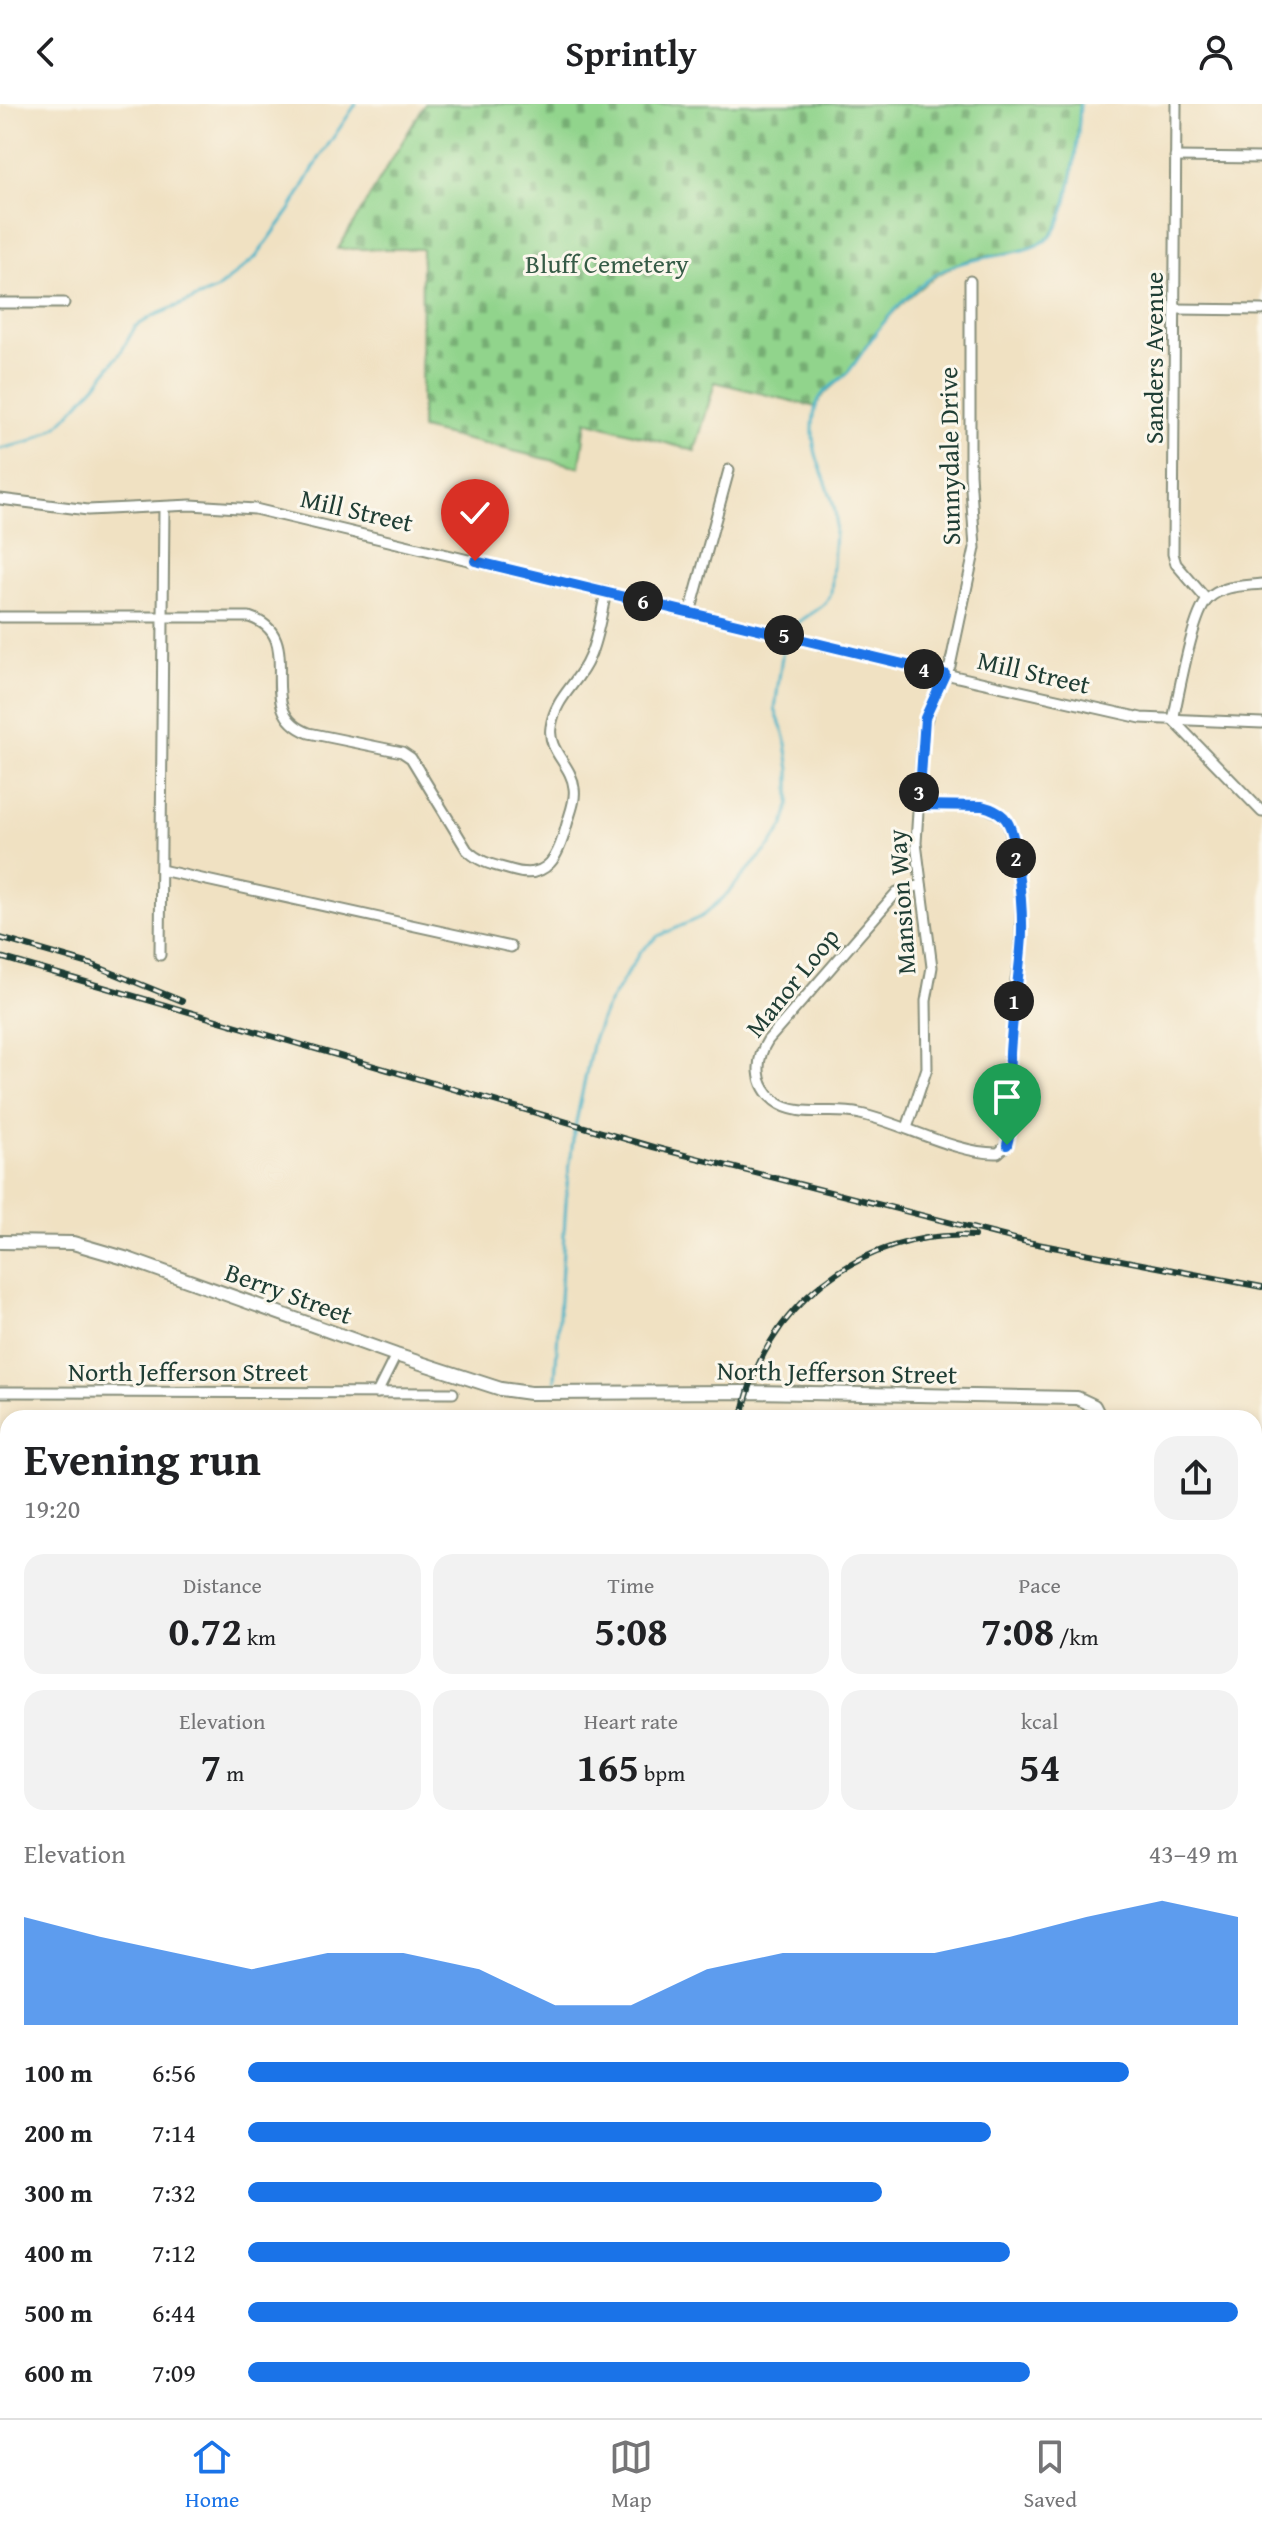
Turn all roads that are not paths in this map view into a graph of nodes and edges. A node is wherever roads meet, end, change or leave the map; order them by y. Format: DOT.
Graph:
graph roads {
  1 [pos="1176,104"];
  2 [pos="1175,157"];
  3 [pos="1262,158"];
  4 [pos="970,281"];
  5 [pos="0,303"];
  6 [pos="64,303"];
  7 [pos="1175,309"];
  8 [pos="1262,310"];
  9 [pos="729,470"];
  10 [pos="0,499"];
  11 [pos="164,507"];
  12 [pos="1262,584"];
  13 [pos="606,592"];
  14 [pos="1207,600"];
  15 [pos="690,613"];
  16 [pos="0,617"];
  17 [pos="164,618"];
  18 [pos="945,674"];
  19 [pos="1173,720"];
  20 [pos="1262,723"];
  21 [pos="919,805"];
  22 [pos="1262,812"];
  23 [pos="161,870"];
  24 [pos="921,885"];
  25 [pos="511,947"];
  26 [pos="160,955"];
  27 [pos="907,1128"];
  28 [pos="0,1242"];
  29 [pos="396,1355"];
  30 [pos="0,1392"];
  31 [pos="377,1393"];
  32 [pos="453,1393"];
  33 [pos="563,1394"];
  34 [pos="1096,1410"];
  1 -- 2 [label="street, Sanders Avenue"];
  2 -- 3 [label="street"];
  2 -- 7 [label="street, Sanders Avenue"];
  4 -- 18 [label="street, Sunnydale Drive"];
  5 -- 6 [label="street"];
  7 -- 8 [label="street"];
  7 -- 14 [label="street, Sanders Avenue"];
  9 -- 15 [label="street"];
  10 -- 11 [label="street, Mill Street"];
  11 -- 13 [label="street, Mill Street"];
  11 -- 17 [label="street"];
  12 -- 14 [label="street"];
  13 -- 15 [label="street, Mill Street"];
  13 -- 17 [label="street"];
  14 -- 19 [label="street"];
  15 -- 18 [label="street, Mill Street"];
  16 -- 17 [label="street"];
  17 -- 23 [label="street"];
  18 -- 19 [label="street, Mill Street"];
  18 -- 21 [label="street, Mansion Way"];
  19 -- 20 [label="street, Mill Street"];
  19 -- 22 [label="street"];
  21 -- 24 [label="street, Mansion Way"];
  21 -- 27 [label="street, Manor Loop"];
  23 -- 25 [label="street"];
  23 -- 26 [label="street"];
  24 -- 27 [label="street, Mansion Way"];
  24 -- 27 [label="street, Manor Loop"];
  28 -- 29 [label="street, Berry Street"];
  29 -- 31 [label="street"];
  29 -- 33 [label="street, Berry Street"];
  30 -- 31 [label="street, North Jefferson Street"];
  31 -- 32 [label="street, North Jefferson Street"];
  33 -- 34 [label="street, North Jefferson Street"];
}
